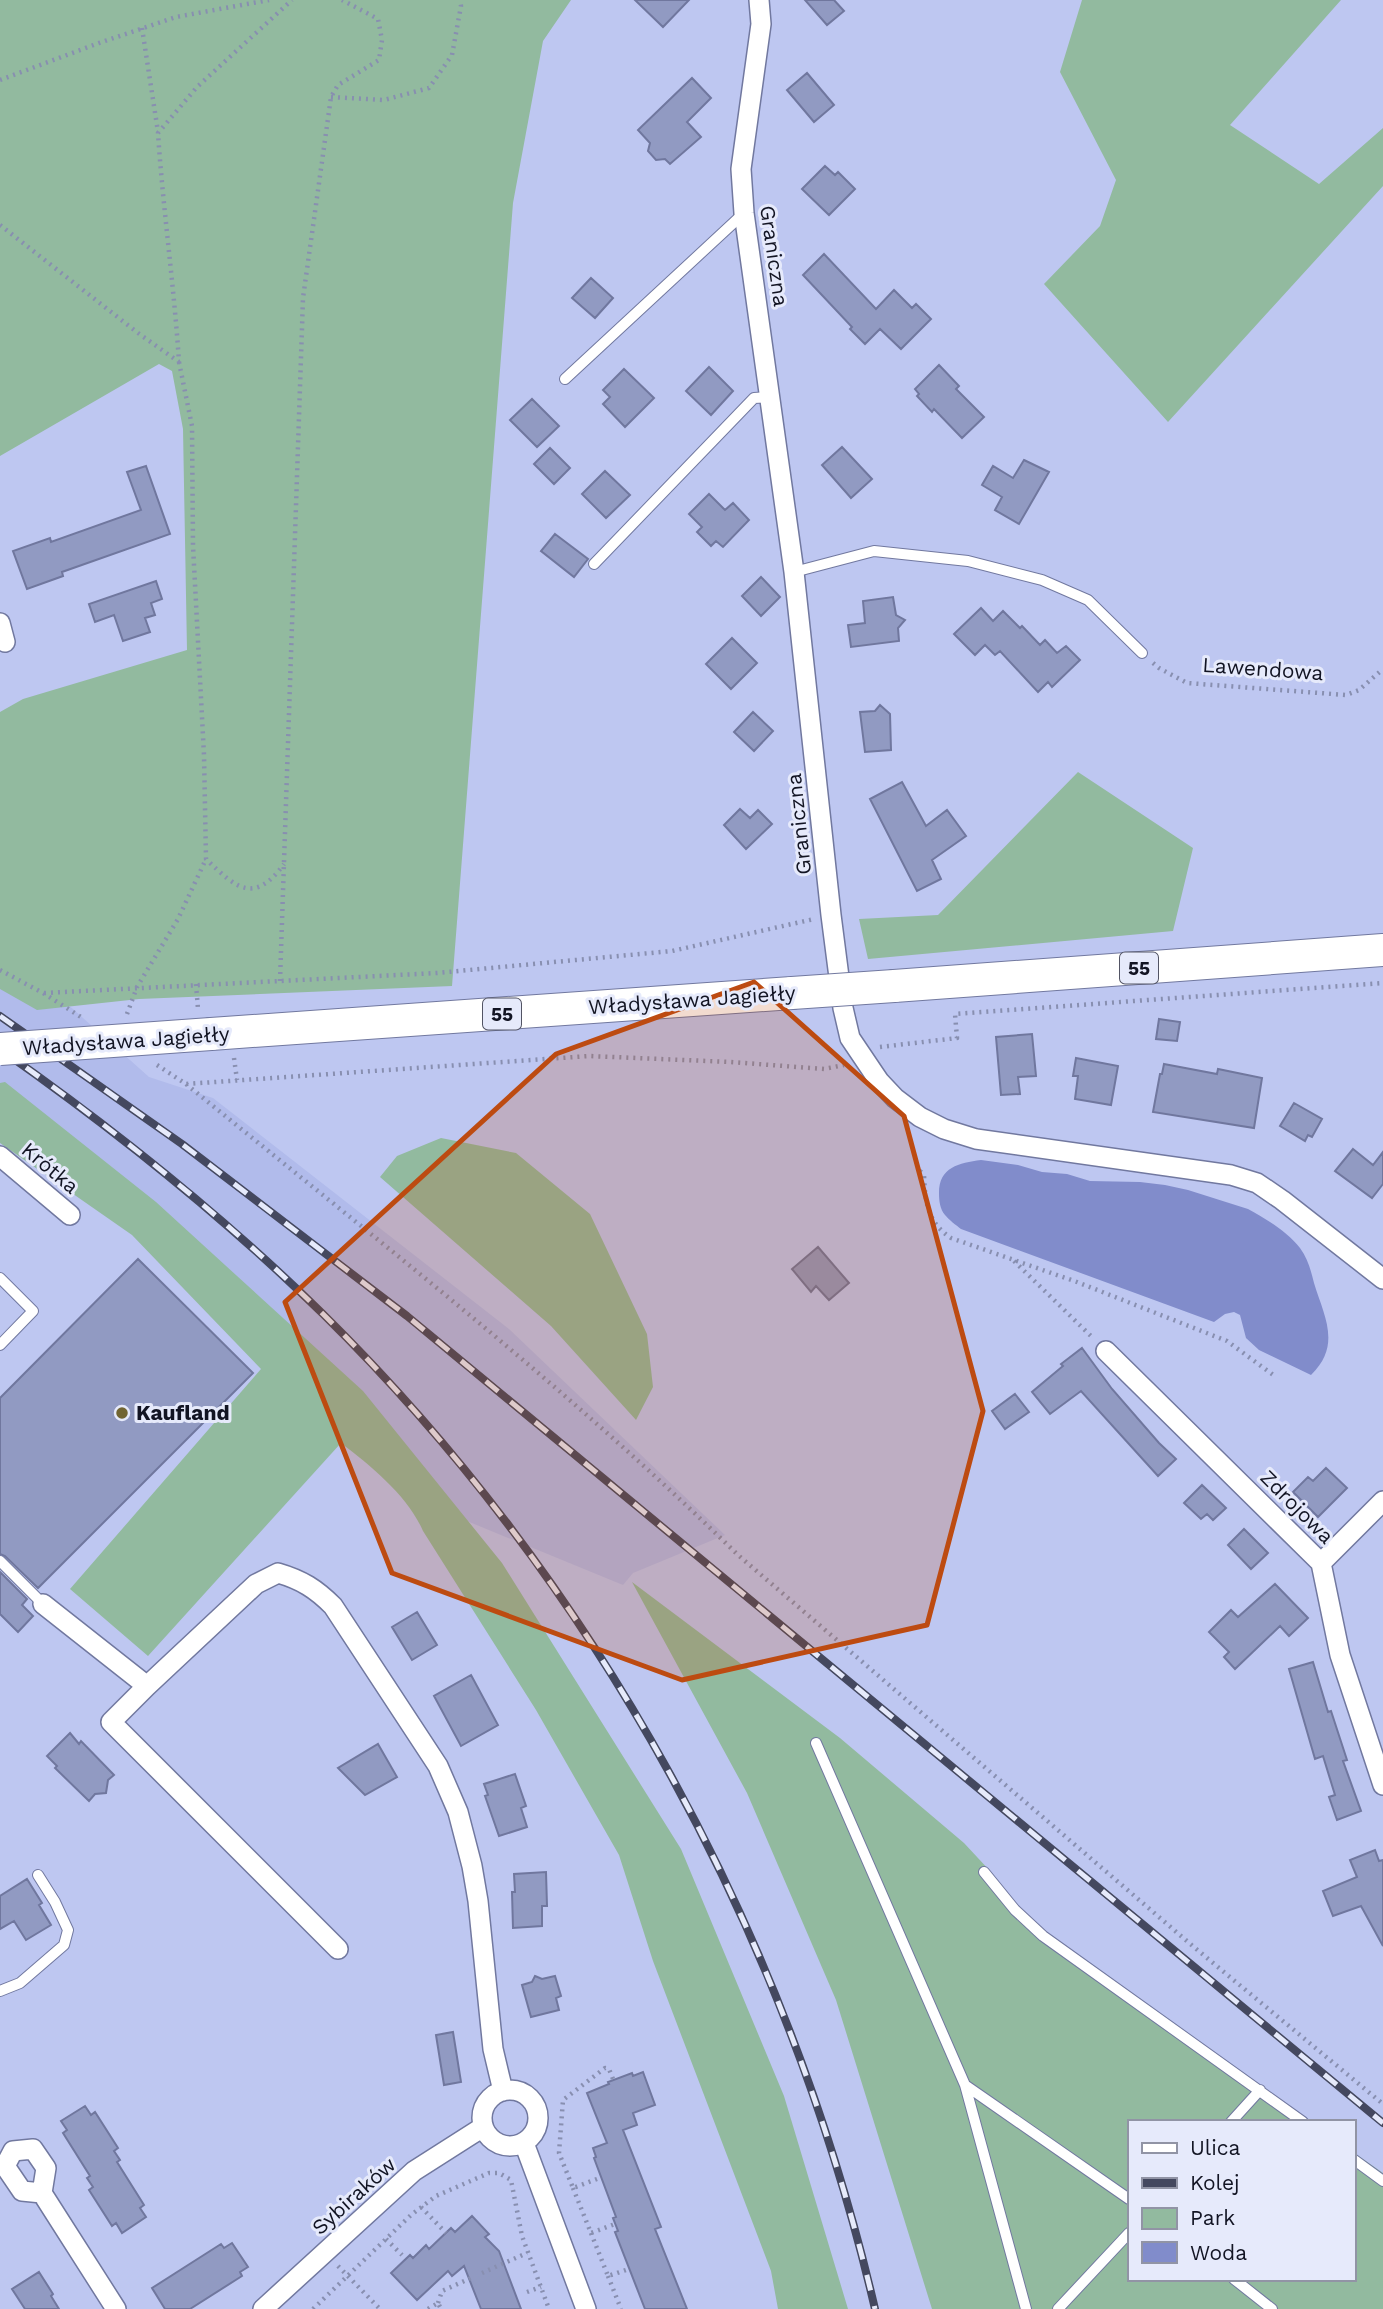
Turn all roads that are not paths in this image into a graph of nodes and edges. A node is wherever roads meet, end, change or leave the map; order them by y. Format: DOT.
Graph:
graph roads {
  1 [pos="759,0"];
  2 [pos="744,214"];
  3 [pos="565,379"];
  4 [pos="770,397"];
  5 [pos="594,564"];
  6 [pos="794,572"];
  7 [pos="1142,653"];
  8 [pos="1383,950"];
  9 [pos="0,1049"];
  10 [pos="0,1156"];
  11 [pos="70,1215"];
  12 [pos="0,1279"];
  13 [pos="1383,1279"];
  14 [pos="0,1345"];
  15 [pos="1106,1351"];
  16 [pos="1383,1501"];
  17 [pos="0,1561"];
  18 [pos="1321,1563"];
  19 [pos="43,1604"];
  20 [pos="147,1686"];
  21 [pos="816,1743"];
  22 [pos="1383,1785"];
  23 [pos="985,1872"];
  24 [pos="38,1875"];
  25 [pos="338,1949"];
  26 [pos="0,1990"];
  27 [pos="965,2085"];
  28 [pos="1260,2090"];
  29 [pos="503,2091"];
  30 [pos="1233,2120"];
  31 [pos="1300,2120"];
  32 [pos="483,2127"];
  33 [pos="524,2143"];
  34 [pos="1355,2160"];
  35 [pos="1383,2181"];
  36 [pos="42,2193"];
  37 [pos="1128,2198"];
  38 [pos="1128,2234"];
  39 [pos="1237,2281"];
  40 [pos="116,2309"];
  41 [pos="263,2309"];
  42 [pos="586,2309"];
  43 [pos="1026,2309"];
  44 [pos="1058,2309"];
  45 [pos="1272,2309"];
  1 -- 2 [label="street, Graniczna"];
  2 -- 3 [label="lane"];
  2 -- 4 [label="street, Graniczna"];
  4 -- 5 [label="lane"];
  4 -- 6 [label="street, Graniczna"];
  6 -- 7 [label="lane"];
  6 -- 13 [label="street, Graniczna"];
  8 -- 9 [label="main road, Władysława Jagiełły / 55, bridge"];
  10 -- 11 [label="street, Krótka"];
  12 -- 14 [label="lane"];
  15 -- 18 [label="street, Zdrojowa"];
  16 -- 18 [label="street"];
  17 -- 19 [label="lane"];
  18 -- 22 [label="street, Zdrojowa"];
  19 -- 20 [label="street"];
  20 -- 25 [label="street"];
  20 -- 29 [label="street"];
  21 -- 27 [label="lane"];
  23 -- 28 [label="lane"];
  24 -- 26 [label="lane"];
  27 -- 37 [label="lane"];
  27 -- 43 [label="lane"];
  28 -- 30 [label="lane"];
  28 -- 31 [label="lane"];
  29 -- 32 [label="street"];
  29 -- 33 [label="street"];
  32 -- 33 [label="street"];
  32 -- 41 [label="street, Sybiraków"];
  33 -- 42 [label="street"];
  34 -- 35 [label="lane"];
  36 -- 40 [label="street"];
  38 -- 44 [label="lane"];
  39 -- 45 [label="lane"];
}
